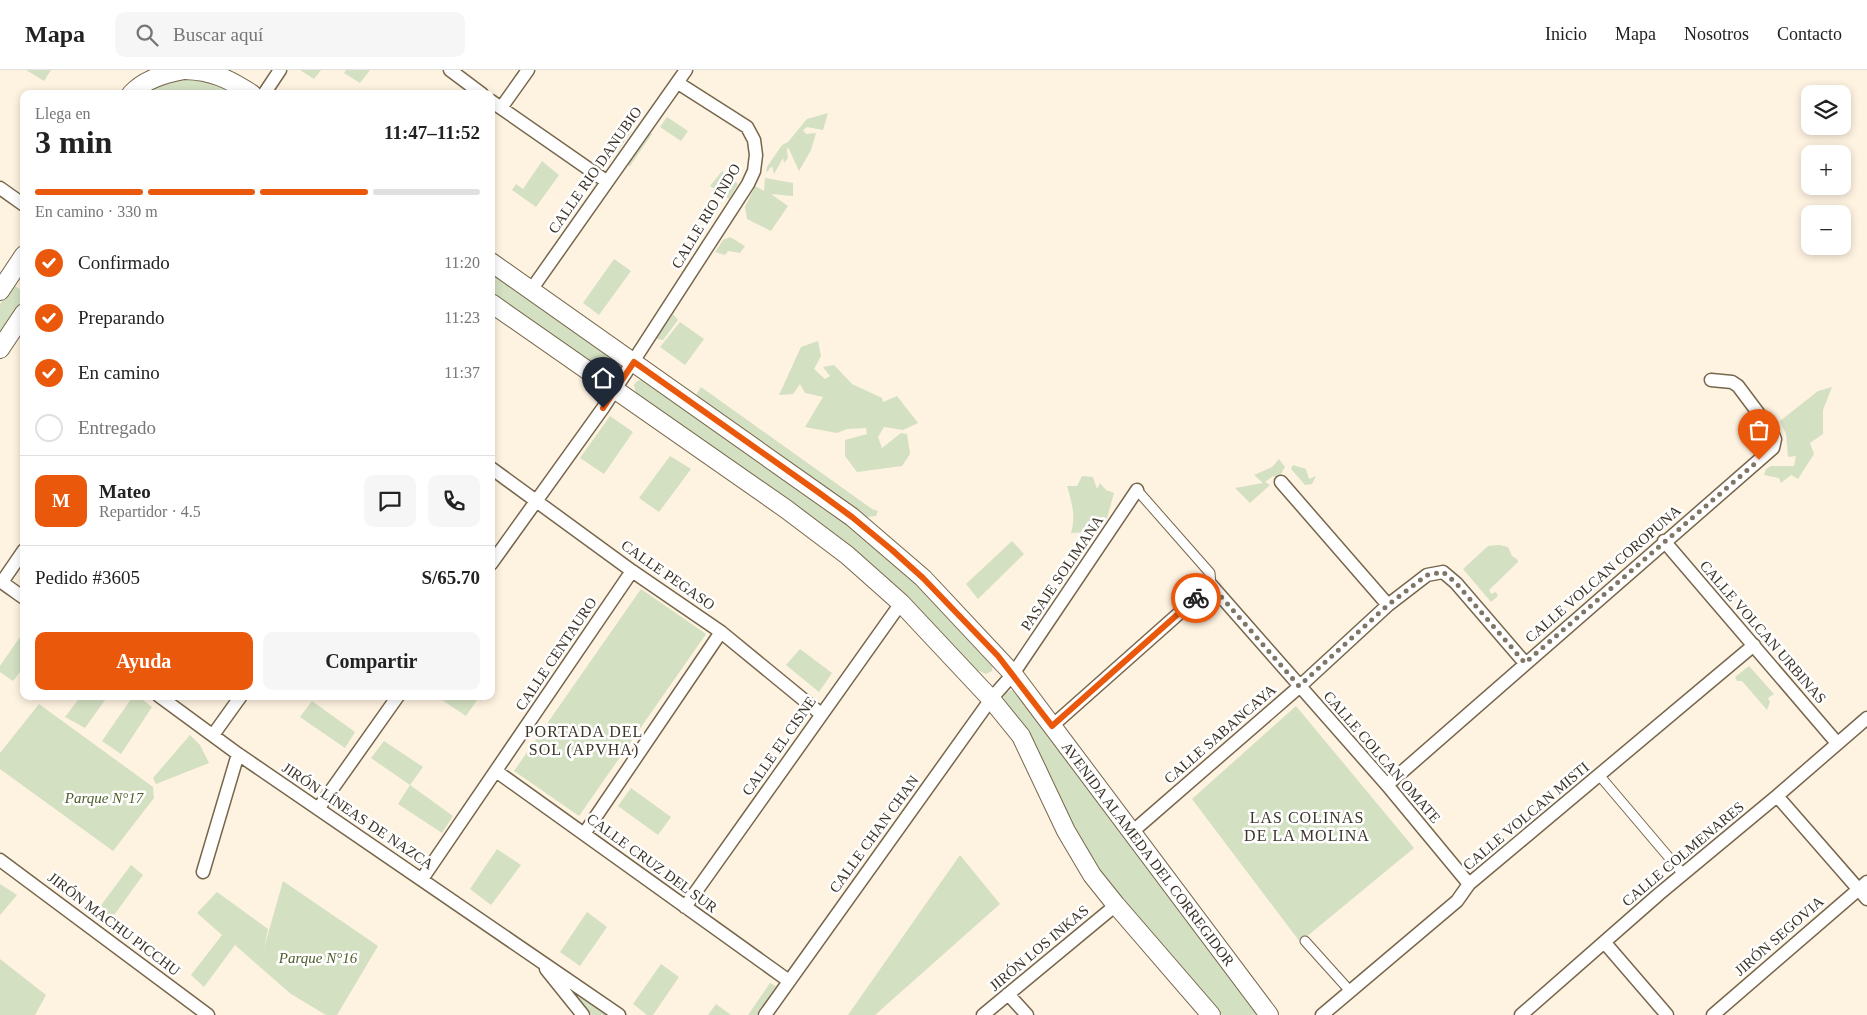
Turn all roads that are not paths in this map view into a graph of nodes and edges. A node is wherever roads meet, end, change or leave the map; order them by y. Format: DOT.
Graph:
graph roads {
  1 [pos="147,70"];
  2 [pos="185,70"];
  3 [pos="222,70"];
  4 [pos="280,70"];
  5 [pos="450,70"];
  6 [pos="528,70"];
  7 [pos="686,70"];
  8 [pos="235,83"];
  9 [pos="678,83"];
  10 [pos="135,90"];
  11 [pos="136,90"];
  12 [pos="246,90"];
  13 [pos="267,90"];
  14 [pos="477,90"];
  15 [pos="496,104"];
  16 [pos="606,181"];
  17 [pos="0,188"];
  18 [pos="20,202"];
  19 [pos="20,260"];
  20 [pos="495,265"];
  21 [pos="1,286"];
  22 [pos="530,290"];
  23 [pos="495,306"];
  24 [pos="20,319"];
  25 [pos="0,349"];
  26 [pos="634,362"];
  27 [pos="1711,380"];
  28 [pos="615,390"];
  29 [pos="495,471"];
  30 [pos="1281,482"];
  31 [pos="1137,490"];
  32 [pos="536,500"];
  33 [pos="1664,541"];
  34 [pos="20,556"];
  35 [pos="495,558"];
  36 [pos="632,571"];
  37 [pos="1,582"];
  38 [pos="1211,585"];
  39 [pos="20,595"];
  40 [pos="901,604"];
  41 [pos="1388,605"];
  42 [pos="721,632"];
  43 [pos="1754,645"];
  44 [pos="1525,663"];
  45 [pos="1013,674"];
  46 [pos="1299,686"];
  47 [pos="992,698"];
  48 [pos="165,700"];
  49 [pos="238,700"];
  50 [pos="395,700"];
  51 [pos="821,714"];
  52 [pos="1867,718"];
  53 [pos="1052,726"];
  54 [pos="213,735"];
  55 [pos="1837,743"];
  56 [pos="238,754"];
  57 [pos="496,771"];
  58 [pos="1599,775"];
  59 [pos="1387,785"];
  60 [pos="1777,796"];
  61 [pos="318,808"];
  62 [pos="1132,832"];
  63 [pos="584,834"];
  64 [pos="0,860"];
  65 [pos="203,872"];
  66 [pos="1683,874"];
  67 [pos="422,879"];
  68 [pos="1469,884"];
  69 [pos="1863,885"];
  70 [pos="1867,899"];
  71 [pos="1116,905"];
  72 [pos="685,907"];
  73 [pos="1305,941"];
  74 [pos="1604,943"];
  75 [pos="540,961"];
  76 [pos="789,981"];
  77 [pos="1350,991"];
  78 [pos="1008,994"];
  79 [pos="208,1015"];
  80 [pos="583,1015"];
  81 [pos="619,1015"];
  82 [pos="765,1015"];
  83 [pos="983,1015"];
  84 [pos="1026,1015"];
  85 [pos="1211,1015"];
  86 [pos="1269,1015"];
  87 [pos="1322,1015"];
  88 [pos="1521,1015"];
  89 [pos="1667,1015"];
  90 [pos="1713,1015"];
  1 -- 10 [label="street"];
  2 -- 8 [label="main road"];
  2 -- 11 [label="main road"];
  3 -- 8 [label="street"];
  4 -- 13 [label="street"];
  5 -- 14 [label="street"];
  6 -- 15 [label="street"];
  7 -- 9 [label="street, CALLE RIO DANUBIO"];
  8 -- 12 [label="main road"];
  9 -- 16 [label="street, CALLE RIO DANUBIO"];
  9 -- 26 [label="street, CALLE RIO INDO"];
  15 -- 16 [label="street"];
  16 -- 22 [label="street, CALLE RIO DANUBIO"];
  17 -- 18 [label="street"];
  19 -- 21 [label="main road"];
  20 -- 22 [label="main road, AVENIDA ALAMEDA DEL CORREGIDOR"];
  22 -- 26 [label="main road, AVENIDA ALAMEDA DEL CORREGIDOR"];
  23 -- 28 [label="main road"];
  24 -- 25 [label="main road"];
  26 -- 28 [label="street, CALLE RIO INDO"];
  26 -- 45 [label="main road, AVENIDA ALAMEDA DEL CORREGIDOR"];
  27 -- 33 [label="street, CALLE VOLCAN COROPUNA"];
  28 -- 32 [label="street, CALLE RIO INDO"];
  28 -- 40 [label="main road"];
  29 -- 32 [label="street, CALLE PEGASO"];
  30 -- 41 [label="street"];
  31 -- 38 [label="street"];
  31 -- 45 [label="street, PASAJE SOLIMANA"];
  32 -- 35 [label="street, CALLE RIO INDO"];
  32 -- 36 [label="street, CALLE PEGASO"];
  33 -- 43 [label="street, CALLE VOLCAN URBINAS"];
  33 -- 44 [label="street, CALLE VOLCAN COROPUNA"];
  34 -- 37 [label="street"];
  36 -- 42 [label="street, CALLE PEGASO"];
  36 -- 57 [label="street, CALLE CENTAURO"];
  37 -- 39 [label="street"];
  38 -- 46 [label="street, CALLE COLCAN OMATE"];
  38 -- 53 [label="street"];
  40 -- 47 [label="main road"];
  40 -- 51 [label="street, CALLE EL CISNE"];
  41 -- 44 [label="street, CALLE SABANCAYA"];
  41 -- 46 [label="street, CALLE SABANCAYA"];
  42 -- 51 [label="street, CALLE PEGASO"];
  42 -- 63 [label="street"];
  43 -- 55 [label="street, CALLE VOLCAN URBINAS"];
  43 -- 58 [label="street, CALLE VOLCAN MISTI"];
  44 -- 59 [label="street, CALLE VOLCAN COROPUNA"];
  45 -- 47 [label="street, CALLE CHAN CHAN"];
  45 -- 53 [label="main road, AVENIDA ALAMEDA DEL CORREGIDOR"];
  46 -- 59 [label="street, CALLE COLCAN OMATE"];
  46 -- 62 [label="street, CALLE SABANCAYA"];
  47 -- 71 [label="main road"];
  47 -- 76 [label="street, CALLE CHAN CHAN"];
  48 -- 54 [label="street, JIRÓN LÍNEAS DE NAZCA"];
  49 -- 54 [label="street"];
  50 -- 61 [label="street"];
  51 -- 72 [label="street, CALLE EL CISNE"];
  52 -- 55 [label="street, CALLE COLMENARES"];
  53 -- 62 [label="main road, AVENIDA ALAMEDA DEL CORREGIDOR"];
  54 -- 56 [label="street, JIRÓN LÍNEAS DE NAZCA"];
  55 -- 60 [label="street, CALLE COLMENARES"];
  56 -- 61 [label="street, JIRÓN LÍNEAS DE NAZCA"];
  56 -- 65 [label="street"];
  57 -- 63 [label="street, CALLE CRUZ DEL SUR"];
  57 -- 67 [label="street, CALLE CENTAURO"];
  58 -- 66 [label="street"];
  58 -- 68 [label="street, CALLE VOLCAN MISTI"];
  59 -- 68 [label="street, CALLE COLCAN OMATE"];
  60 -- 66 [label="street, CALLE COLMENARES"];
  60 -- 69 [label="street"];
  61 -- 67 [label="street, JIRÓN LÍNEAS DE NAZCA"];
  62 -- 86 [label="main road, AVENIDA ALAMEDA DEL CORREGIDOR"];
  63 -- 72 [label="street, CALLE CRUZ DEL SUR"];
  64 -- 79 [label="street, JIRÓN MACHU PICCHU"];
  66 -- 74 [label="street, CALLE COLMENARES"];
  67 -- 75 [label="street, JIRÓN LÍNEAS DE NAZCA"];
  68 -- 77 [label="street, CALLE VOLCAN MISTI"];
  69 -- 70 [label="street"];
  69 -- 90 [label="street, JIRÓN SEGOVIA"];
  71 -- 78 [label="street, JIRÓN LOS INKAS"];
  71 -- 85 [label="main road"];
  72 -- 76 [label="street, CALLE CRUZ DEL SUR"];
  73 -- 77 [label="street"];
  74 -- 88 [label="street, CALLE COLMENARES"];
  74 -- 89 [label="street"];
  75 -- 80 [label="street, JIRÓN LÍNEAS DE NAZCA"];
  75 -- 81 [label="street, JIRÓN LÍNEAS DE NAZCA"];
  76 -- 82 [label="street, CALLE CHAN CHAN"];
  77 -- 87 [label="street, CALLE VOLCAN MISTI"];
  78 -- 83 [label="street, JIRÓN LOS INKAS"];
  78 -- 84 [label="street"];
}
